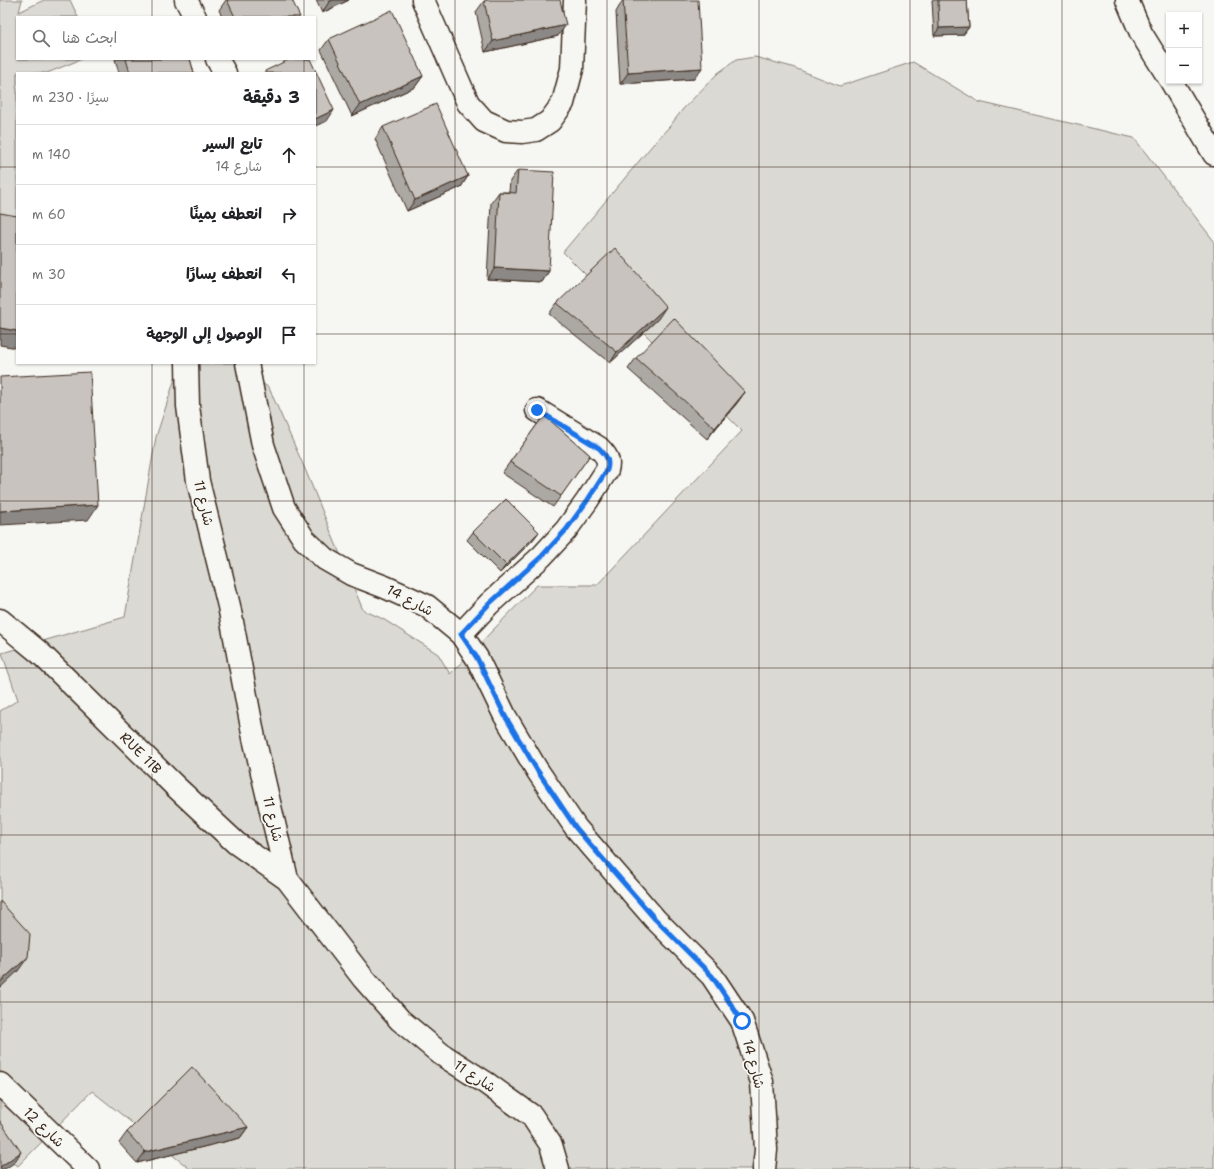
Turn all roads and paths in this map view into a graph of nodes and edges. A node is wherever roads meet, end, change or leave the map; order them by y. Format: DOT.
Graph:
graph roads {
  1 [pos="186,0"];
  2 [pos="423,0"];
  3 [pos="575,0"];
  4 [pos="1127,0"];
  5 [pos="194,16"];
  6 [pos="218,60"];
  7 [pos="224,72"];
  8 [pos="1166,73"];
  9 [pos="1173,84"];
  10 [pos="1214,154"];
  11 [pos="187,364"];
  12 [pos="247,364"];
  13 [pos="537,410"];
  14 [pos="0,620"];
  15 [pos="461,634"];
  16 [pos="287,879"];
  17 [pos="0,1084"];
  18 [pos="88,1169"];
  19 [pos="558,1169"];
  20 [pos="764,1169"];
  1 -- 5 [label="street"];
  2 -- 3 [label="street"];
  4 -- 8 [label="street"];
  6 -- 7 [label="street"];
  9 -- 10 [label="street"];
  11 -- 16 [label="street, شارع 11"];
  12 -- 15 [label="street, شارع 14"];
  13 -- 15 [label="street"];
  14 -- 16 [label="street, RUE 11B"];
  15 -- 20 [label="street, شارع 14"];
  16 -- 19 [label="street, شارع 11"];
  17 -- 18 [label="street, شارع 12"];
}
